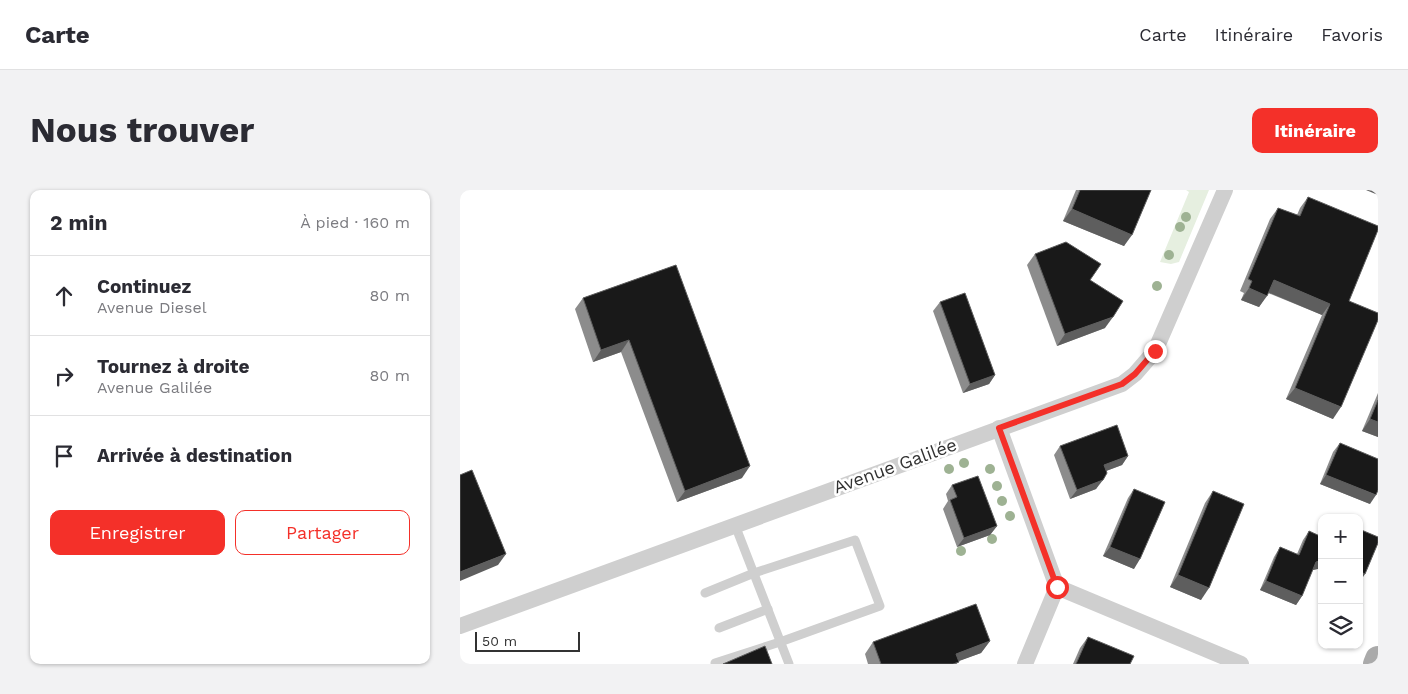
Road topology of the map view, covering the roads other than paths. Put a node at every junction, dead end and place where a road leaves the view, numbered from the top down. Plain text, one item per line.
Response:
1 (1225, 190) edge
2 (999, 428) junction
3 (735, 525) junction
4 (754, 573) junction
5 (1057, 587) junction
6 (706, 593) dead end
7 (768, 609) junction
8 (460, 626) edge
9 (719, 628) dead end
10 (780, 642) junction
11 (1378, 659) edge
12 (714, 663) dead end
13 (789, 664) edge
14 (1025, 664) edge
15 (1241, 664) edge
16 (1376, 664) edge

1 - 2 street, Avenue Galilée
2 - 3 street, Avenue Galilée
2 - 5 street
3 - 4 lane
3 - 8 street, Avenue Galilée
4 - 6 lane
4 - 7 lane
4 - 10 lane
5 - 14 street
5 - 15 street
7 - 9 lane
7 - 10 lane
10 - 12 lane
10 - 13 lane
11 - 16 main road

